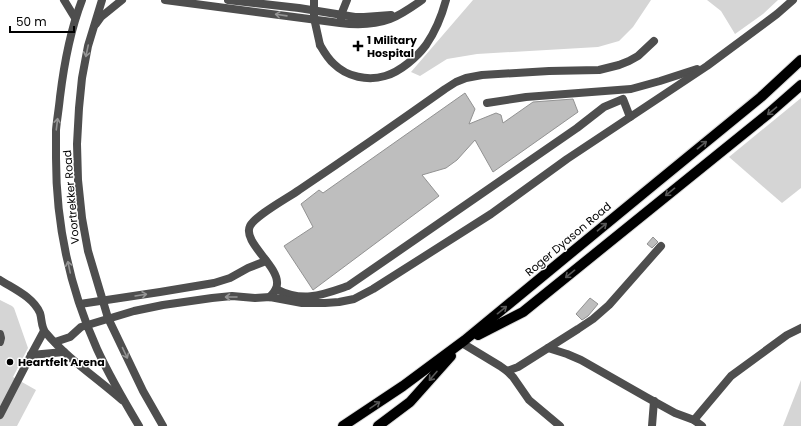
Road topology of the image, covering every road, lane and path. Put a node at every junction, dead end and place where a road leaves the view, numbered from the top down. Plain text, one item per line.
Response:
1 (64, 0) edge
2 (82, 0) edge
3 (102, 0) edge
4 (122, 0) edge
5 (165, 0) edge
6 (228, 0) edge
7 (314, 0) edge
8 (347, 0) edge
9 (422, 0) edge
10 (446, 0) edge
11 (793, 0) edge
12 (175, 1) edge
13 (300, 4) edge
14 (296, 17) junction
15 (76, 18) junction
16 (341, 19) junction
17 (93, 28) junction
18 (654, 41) dead end
19 (801, 60) edge
20 (707, 66) junction
21 (801, 85) edge
22 (631, 89) junction
23 (623, 99) junction
24 (487, 103) dead end
25 (630, 117) junction
26 (661, 246) dead end
27 (266, 261) junction
28 (0, 280) edge
29 (348, 286) junction
30 (276, 289) junction
31 (270, 297) junction
32 (354, 299) junction
33 (103, 301) junction
34 (80, 304) junction
35 (108, 318) junction
36 (88, 325) junction
37 (801, 328) edge
38 (44, 331) junction
39 (0, 334) edge
40 (0, 342) edge
41 (55, 342) junction
42 (462, 343) junction
43 (548, 348) junction
44 (64, 352) junction
45 (31, 355) junction
46 (507, 371) junction
47 (654, 401) junction
48 (126, 404) junction
49 (0, 415) edge
50 (694, 420) junction
51 (139, 426) edge
52 (163, 426) edge
53 (343, 426) edge
54 (378, 426) edge
55 (560, 426) edge
56 (652, 426) edge
57 (702, 426) edge

1 - 15 street
2 - 15 street, Voortrekker Road
3 - 17 street, Voortrekker Road
4 - 17 street
5 - 12 street
6 - 13 street
7 - 10 street, bridge
8 - 16 street
9 - 16 street
11 - 20 street
14 -> 12 street
13 - 14 street
13 - 16 street
14 - 16 street
34 -> 15 street, Voortrekker Road
17 -> 33 street, Voortrekker Road
18 - 27 street
53 -> 19 main road, Roger Dyason Road
20 - 22 street
20 - 25 street
21 -> 42 main road
22 - 23 street
22 - 24 street
23 - 25 street
23 - 29 street
25 - 32 street
26 - 43 street
27 - 30 street
33 -> 27 street
28 - 38 street
29 - 30 street
29 - 32 street
30 - 31 street
31 - 32 street
31 -> 35 street
33 - 34 street
33 - 35 street, Voortrekker Road
34 - 36 street, Voortrekker Road
35 - 36 street
35 -> 52 street, Voortrekker Road
36 - 41 street
36 - 48 street, Voortrekker Road
37 - 50 street
38 - 41 street
38 - 45 street
39 - 40 street
41 - 44 street
42 - 46 street
42 -> 54 main road
43 - 46 street
43 - 47 street
44 - 45 street
44 - 48 street
45 - 49 street
46 - 55 street
47 - 50 street
47 - 56 street
48 - 51 street, Voortrekker Road
50 - 57 street

